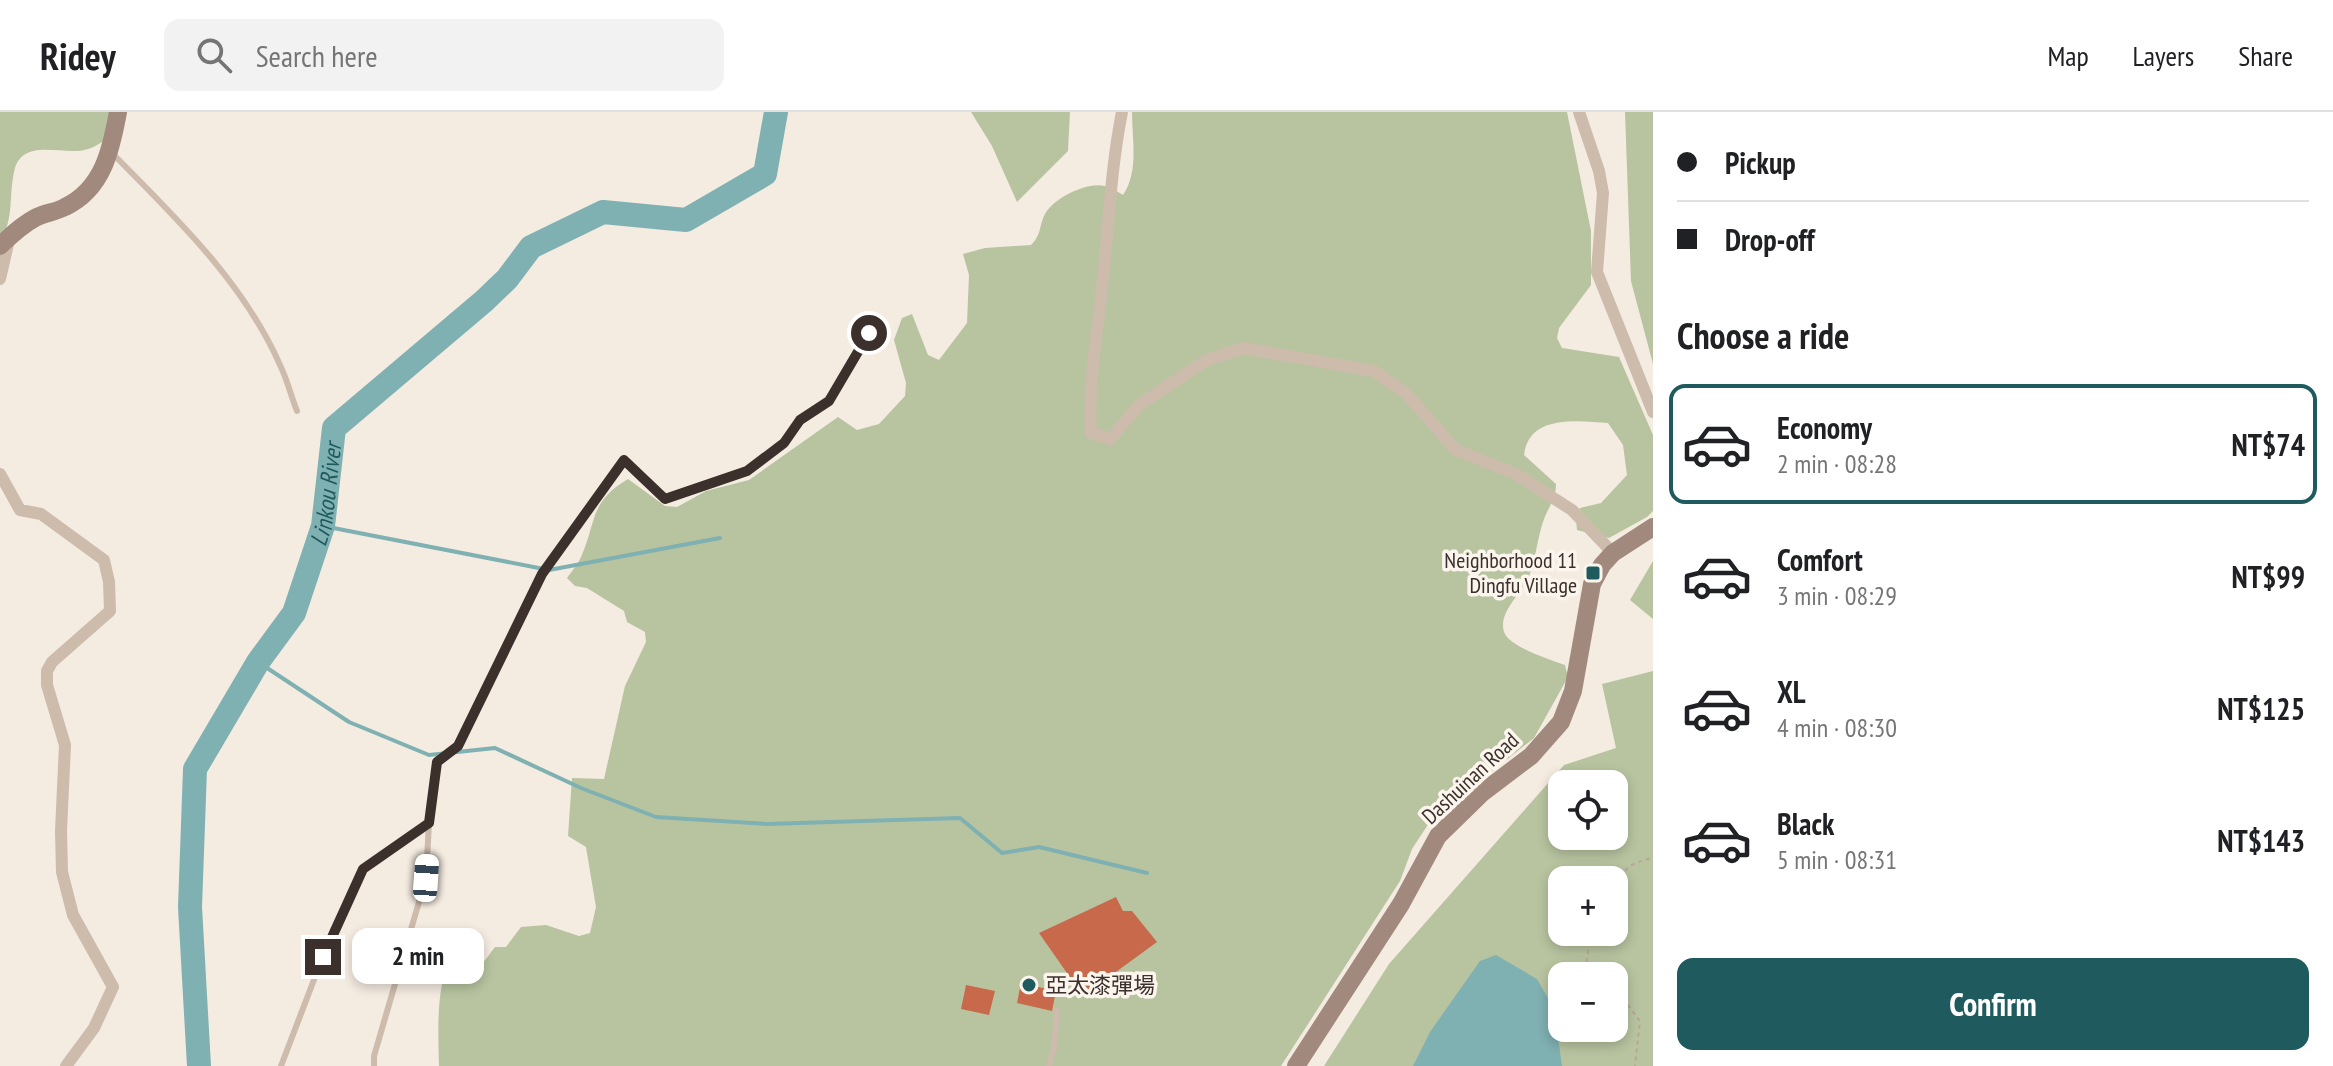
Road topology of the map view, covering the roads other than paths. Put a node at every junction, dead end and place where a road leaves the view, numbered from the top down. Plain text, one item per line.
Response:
1 (118, 112) edge
2 (1122, 112) edge
3 (1579, 112) edge
4 (111, 152) junction
5 (5, 241) edge
6 (0, 279) edge
7 (869, 333) dead end
8 (297, 411) dead end
9 (1653, 412) edge
10 (0, 474) edge
11 (1653, 527) edge
12 (1613, 553) junction
13 (429, 823) junction
14 (1057, 1010) dead end
15 (66, 1066) edge
16 (281, 1066) edge
17 (374, 1066) edge
18 (1049, 1066) edge
19 (1296, 1066) edge

1 - 4 street
2 - 12 street
3 - 9 street
4 - 5 street
4 - 8 lane
5 - 6 street
7 - 13 lane
10 - 15 street
11 - 12 street, Dashuinan Road
12 - 19 street, Dashuinan Road
13 - 16 lane
13 - 17 lane
14 - 18 lane

